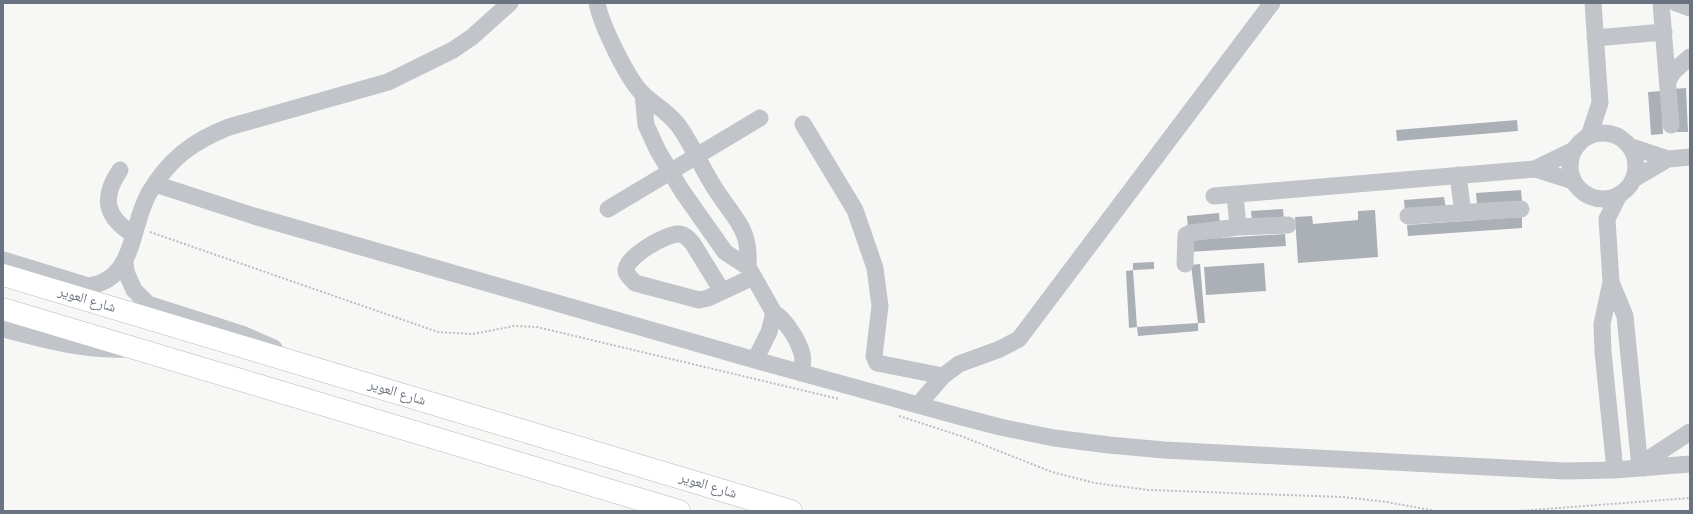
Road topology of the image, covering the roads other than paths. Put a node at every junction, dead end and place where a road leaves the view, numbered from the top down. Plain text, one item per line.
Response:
1 (510, 3) edge
2 (597, 3) edge
3 (1272, 3) edge
4 (1593, 3) edge
5 (1661, 3) edge
6 (1676, 3) edge
7 (1690, 8) edge
8 (1664, 32) junction
9 (1595, 38) junction
10 (1690, 57) edge
11 (1668, 81) junction
12 (643, 94) junction
13 (1600, 103) junction
14 (760, 118) dead end
15 (803, 124) dead end
16 (1671, 125) dead end
17 (1589, 136) junction
18 (1623, 141) junction
19 (1574, 150) junction
20 (696, 155) junction
21 (1690, 158) edge
22 (1668, 159) junction
23 (1535, 168) junction
24 (120, 170) dead end
25 (670, 171) junction
26 (1458, 175) junction
27 (1634, 179) junction
28 (1573, 181) junction
29 (156, 184) junction
30 (1235, 194) junction
31 (1619, 195) junction
32 (1214, 196) dead end
33 (1589, 196) junction
34 (608, 209) dead end
35 (1521, 209) dead end
36 (1463, 213) junction
37 (1408, 216) dead end
38 (1607, 220) junction
39 (1288, 225) dead end
40 (1238, 227) junction
41 (135, 230) junction
42 (3, 260) edge
43 (125, 262) junction
44 (1185, 264) dead end
45 (751, 272) junction
46 (3, 275) edge
47 (1611, 282) junction
48 (722, 291) junction
49 (3, 308) edge
50 (774, 313) junction
51 (3, 328) edge
52 (137, 349) junction
53 (755, 360) junction
54 (302, 364) junction
55 (800, 373) junction
56 (943, 376) junction
57 (1631, 391) junction
58 (1607, 393) junction
59 (920, 404) junction
60 (1690, 432) edge
61 (1690, 464) edge
62 (1642, 468) junction
63 (1615, 470) junction
64 (679, 511) edge
65 (791, 511) edge

1 - 29 street
2 - 12 street
3 - 56 street
4 - 9 street
5 - 8 street
6 - 7 street
8 - 9 street
8 - 11 street
9 - 13 street
10 - 11 street
11 - 16 street
12 - 20 street
12 - 25 street
13 - 17 street
13 - 18 street
14 - 20 street
15 - 56 street
17 - 18 street
17 - 19 street
18 - 22 street
18 - 27 street
19 - 23 street
19 - 28 street
20 - 25 street
20 - 45 street
21 - 22 street
22 - 27 street
23 - 26 street
23 - 28 street
24 - 41 street
25 - 34 street
25 - 45 street
26 - 30 street
26 - 36 street
27 - 31 street
28 - 33 street
29 - 41 street
29 - 53 street
30 - 32 street
30 - 40 street
31 - 33 street
31 - 38 street
33 - 38 street
35 - 36 street
36 - 37 street
38 - 47 street
39 - 40 street
40 - 44 street
41 - 43 street
42 - 43 street
43 - 54 street
45 - 48 street
45 - 50 street
46 - 54 highway, شارع العوير
47 - 57 street
47 - 58 street
48 - 48 street
49 - 52 highway
50 - 53 street
50 - 55 street
51 - 52 street
52 - 64 highway
53 - 55 street
54 - 65 highway, شارع العوير
55 - 59 street
56 - 59 street
57 - 58 street
57 - 62 street
58 - 63 street
59 - 63 street
60 - 62 street
61 - 62 street
62 - 63 street

